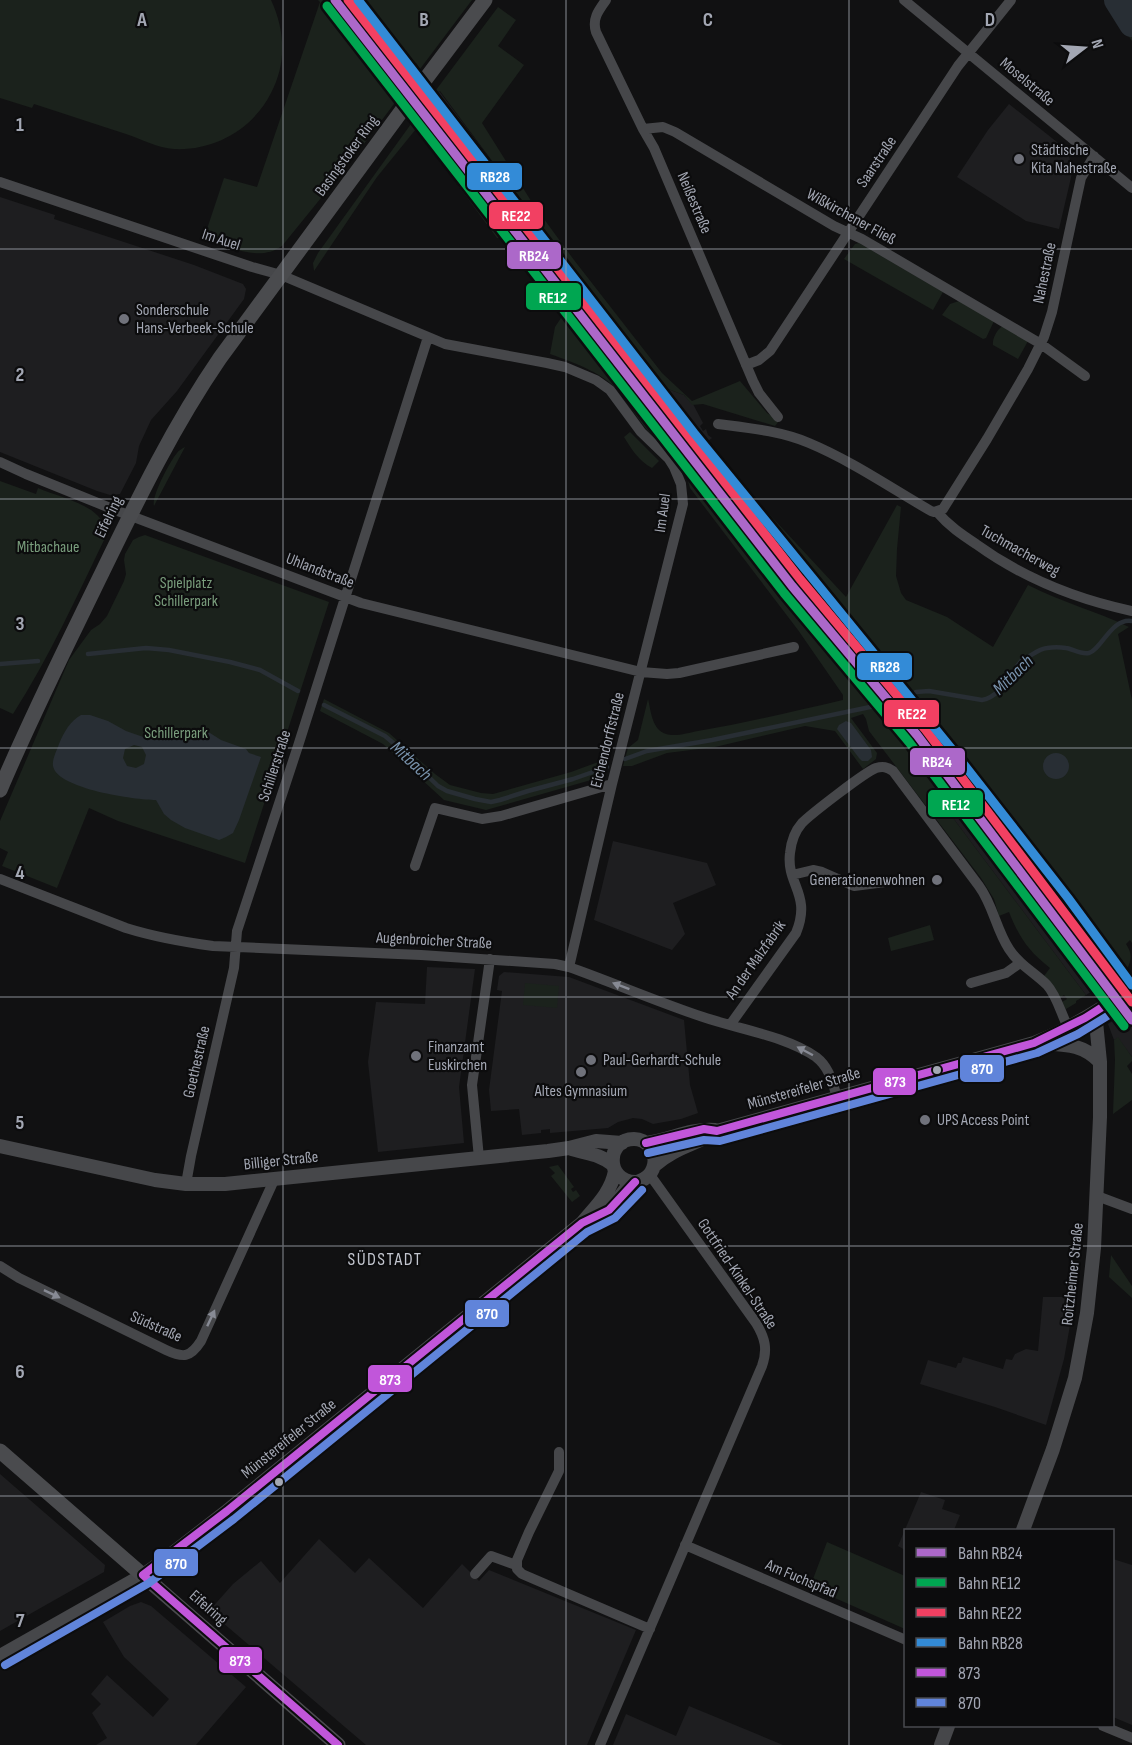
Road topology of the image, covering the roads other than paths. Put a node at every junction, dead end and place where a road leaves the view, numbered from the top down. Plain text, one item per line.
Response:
1 (485, 0) edge
2 (606, 0) edge
3 (904, 0) edge
4 (1011, 0) edge
5 (968, 53) junction
6 (643, 129) junction
7 (1094, 156) junction
8 (0, 182) edge
9 (1132, 188) edge
10 (848, 233) junction
11 (281, 275) junction
12 (428, 337) junction
13 (1041, 344) junction
14 (746, 365) junction
15 (1085, 375) dead end
16 (778, 417) dead end
17 (718, 424) dead end
18 (0, 462) edge
19 (937, 512) junction
20 (130, 515) junction
21 (345, 596) junction
22 (1132, 612) edge
23 (794, 647) dead end
24 (641, 672) junction
25 (612, 784) junction
26 (0, 790) edge
27 (415, 866) dead end
28 (792, 875) junction
29 (0, 879) edge
30 (885, 882) dead end
31 (235, 947) junction
32 (490, 959) junction
33 (1020, 963) junction
34 (569, 967) junction
35 (971, 983) dead end
36 (1132, 988) edge
37 (1095, 1012) junction
38 (730, 1025) junction
39 (1068, 1027) junction
40 (1034, 1043) junction
41 (1100, 1062) junction
42 (837, 1097) junction
43 (717, 1131) junction
44 (622, 1143) junction
45 (646, 1143) junction
46 (0, 1146) edge
47 (569, 1148) junction
48 (479, 1158) junction
49 (614, 1167) junction
50 (652, 1170) junction
51 (275, 1178) junction
52 (635, 1182) junction
53 (186, 1184) junction
54 (1097, 1196) junction
55 (1132, 1209) edge
56 (582, 1223) junction
57 (0, 1266) edge
58 (0, 1452) edge
59 (559, 1452) dead end
60 (1023, 1529) edge
61 (685, 1545) junction
62 (516, 1565) junction
63 (475, 1574) dead end
64 (143, 1575) junction
65 (650, 1629) junction
66 (904, 1639) edge
67 (0, 1656) edge
68 (947, 1727) edge
69 (1108, 1727) edge
70 (1132, 1738) edge
71 (338, 1745) edge
72 (600, 1745) edge
73 (941, 1745) edge

1 - 11 main road, Basingstoker Ring
2 - 6 street, Neißestraße
3 - 5 street, Moselstraße
4 - 5 street, Saarstraße
5 - 7 street, Moselstraße
5 - 10 street, Saarstraße
6 - 10 street, Wißkirchener Fließ
6 - 14 street, Neißestraße
7 - 9 street, Moselstraße
7 - 13 street, Nahestraße
8 - 11 street, Im Auel
10 - 13 street, Wißkirchener Fließ
10 - 14 street, Saarstraße
11 - 12 street, Im Auel
11 - 20 main road, Eifelring
12 - 21 street
12 - 24 street, Im Auel
13 - 15 street
13 - 19 street
14 - 16 street, Neißestraße
17 - 19 street
18 - 20 street, Uhlandstraße
19 - 22 street, Tuchmacherweg
20 - 21 street, Uhlandstraße
20 - 26 main road, Eifelring
21 - 24 street, Uhlandstraße
21 - 31 street, Schillerstraße
23 - 24 street
24 - 25 street, Eichendorffstraße
25 - 27 street
25 - 34 street, Eichendorffstraße
28 - 30 street
28 - 33 street, An der Malzfabrik
28 - 38 street, An der Malzfabrik
29 - 31 street, Augenbroicher Straße
31 - 32 street, Augenbroicher Straße
31 - 53 street, Goethestraße
32 - 34 street, Augenbroicher Straße
32 - 48 street
33 - 35 street
33 - 39 street, An der Malzfabrik
38 -> 34 street, Augenbroicher Straße
36 - 37 street, Münstereifeler Straße
37 - 39 street, Münstereifeler Straße
37 - 41 street, Roitzheimer Straße
42 -> 38 street, Augenbroicher Straße
39 - 40 street, Münstereifeler Straße
40 - 41 street
40 - 42 street, Münstereifeler Straße
41 - 54 street, Roitzheimer Straße
42 - 43 street, Münstereifeler Straße
43 - 45 street, Münstereifeler Straße
43 - 50 street, Münstereifeler Straße
44 - 45 street
44 - 47 street, Billiger Straße
44 - 49 street
45 - 50 street
46 - 53 street, Billiger Straße
47 - 48 street, Billiger Straße
47 - 49 street, Billiger Straße
48 - 51 street, Billiger Straße
49 - 52 street
49 - 56 street, Münstereifeler Straße
50 - 52 street
50 - 61 street, Gottfried-Kinkel-Straße
51 - 53 street, Billiger Straße
57 -> 51 street, Südstraße
52 - 56 street, Münstereifeler Straße
54 - 55 street
54 - 60 street, Roitzheimer Straße
56 - 64 street, Münstereifeler Straße
58 - 64 main road, Eifelring
59 - 62 street
61 - 65 street, Gottfried-Kinkel-Straße
61 - 66 street, Am Fuchspfad
62 - 63 street
62 - 65 street
64 - 67 street, Münstereifeler Straße
64 - 71 main road, Eifelring
65 - 72 street, Gottfried-Kinkel-Straße
68 - 73 street
69 - 70 street

